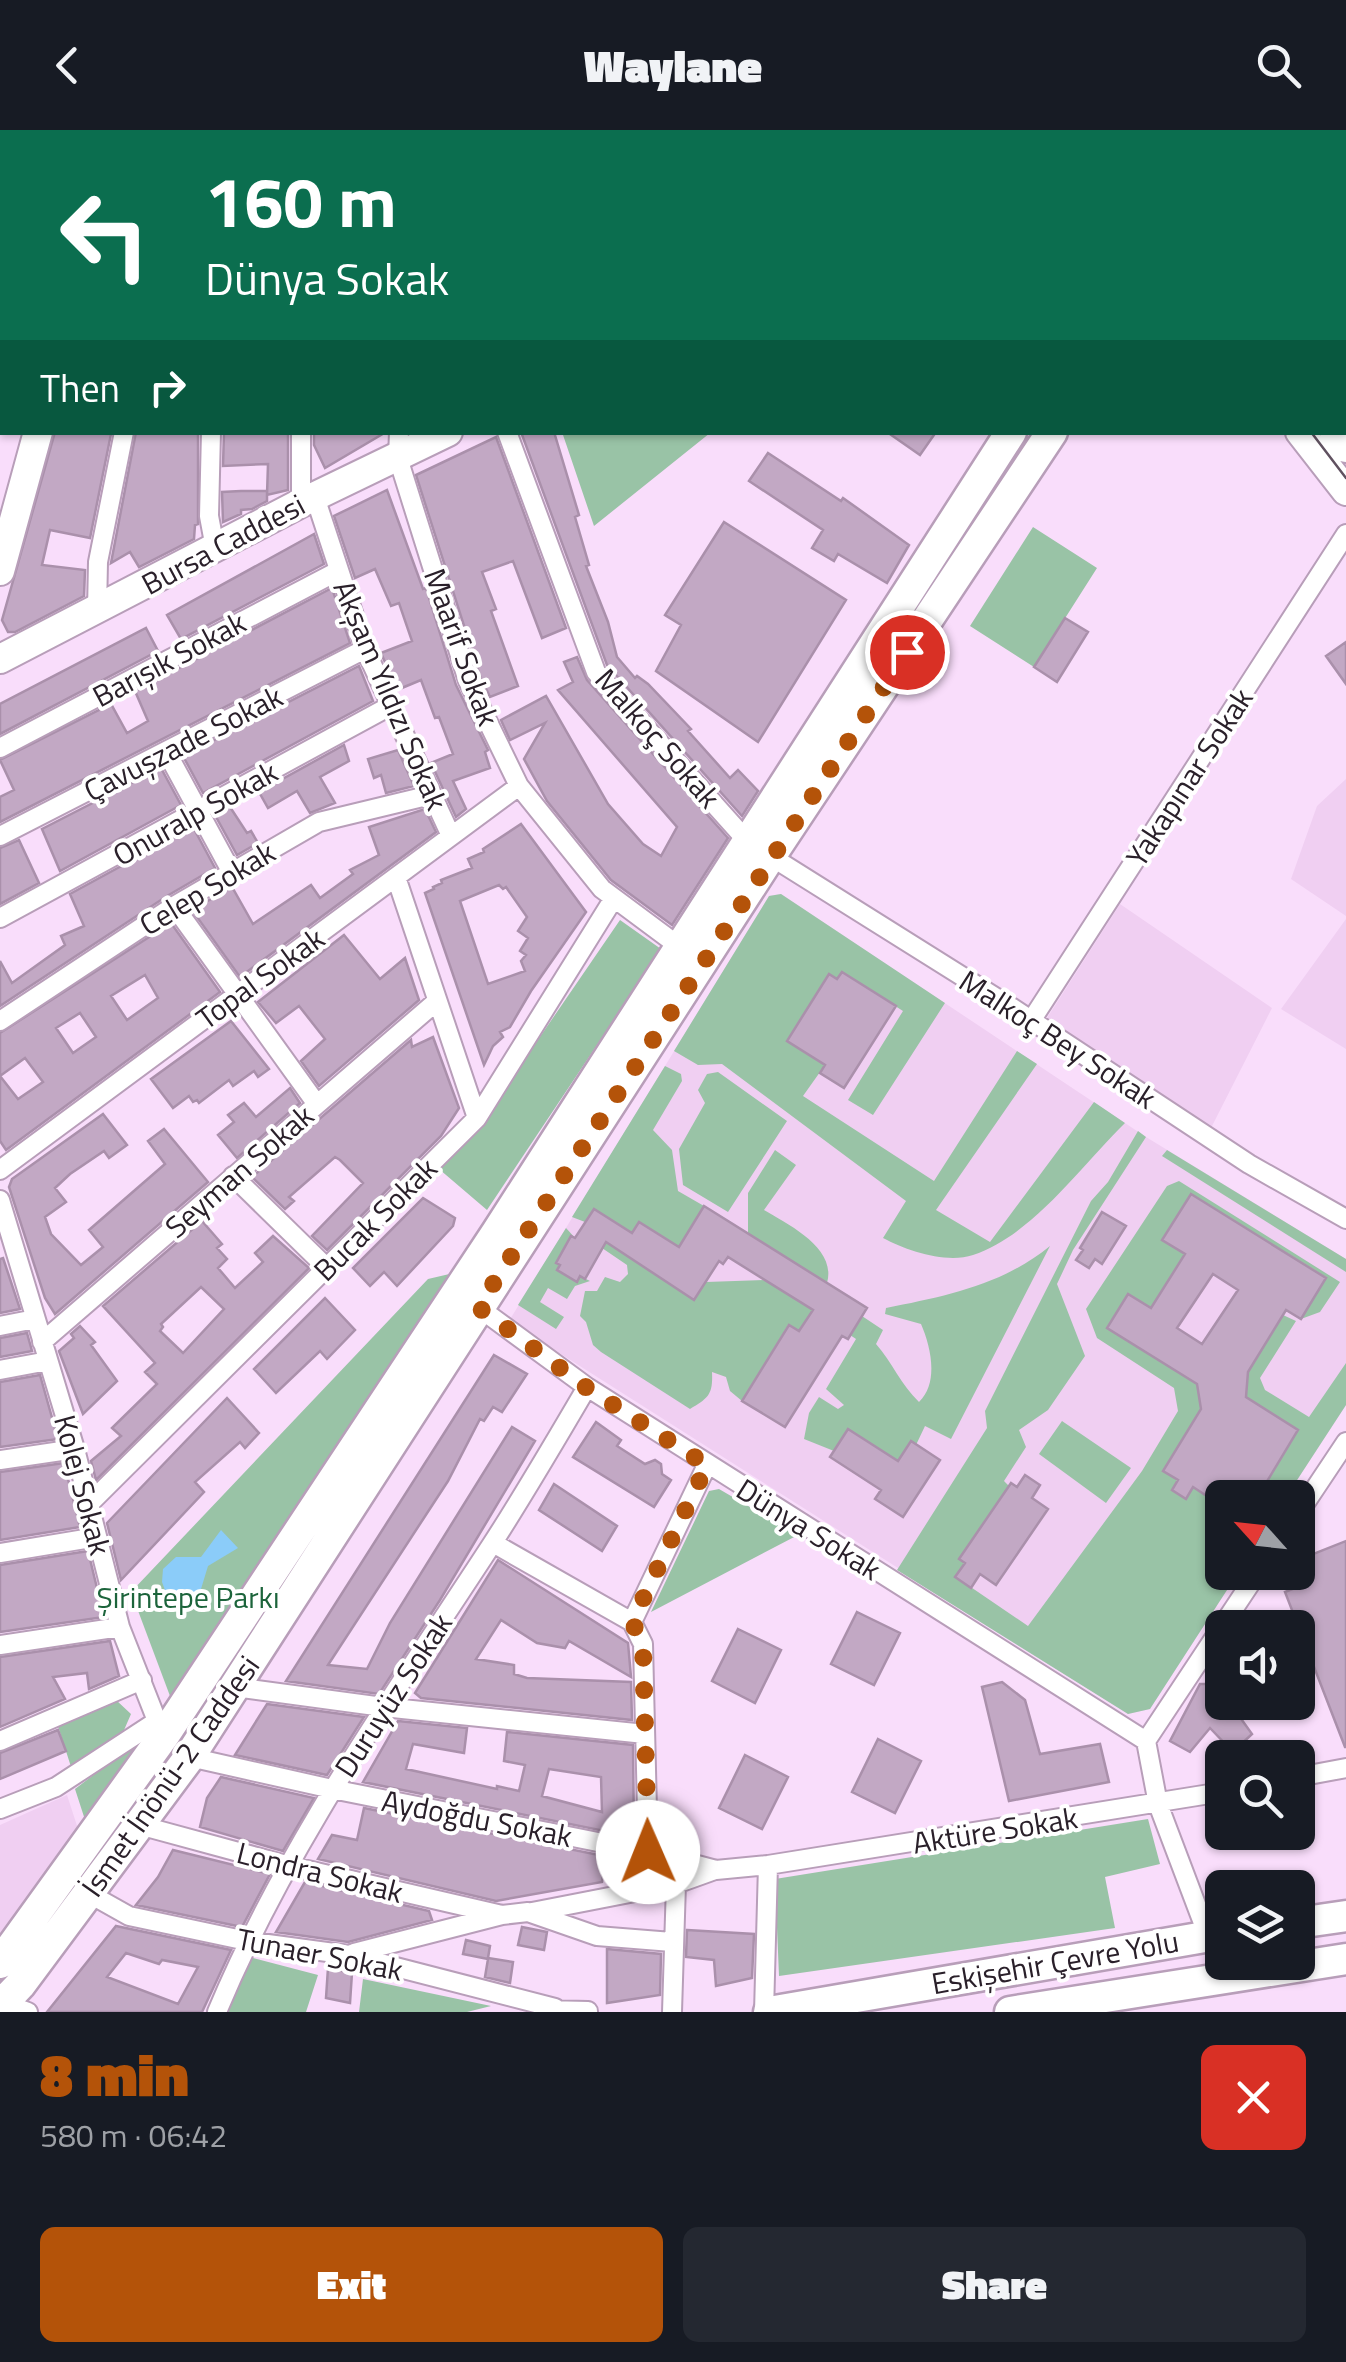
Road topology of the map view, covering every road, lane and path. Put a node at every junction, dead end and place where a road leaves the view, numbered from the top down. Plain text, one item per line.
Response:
1 (37, 435) edge
2 (123, 435) edge
3 (211, 435) edge
4 (301, 435) edge
5 (436, 435) edge
6 (508, 435) edge
7 (1009, 435) edge
8 (1050, 435) edge
9 (1302, 435) edge
10 (398, 445) edge
11 (1346, 491) edge
12 (308, 500) junction
13 (1346, 534) edge
14 (215, 548) junction
15 (0, 571) edge
16 (338, 571) junction
17 (98, 610) junction
18 (365, 649) junction
19 (0, 659) edge
20 (390, 706) junction
21 (0, 748) edge
22 (166, 751) junction
23 (519, 786) junction
24 (431, 795) junction
25 (198, 813) junction
26 (0, 836) edge
27 (450, 836) junction
28 (760, 848) junction
29 (230, 872) junction
30 (396, 877) junction
31 (614, 898) junction
32 (174, 906) junction
33 (0, 918) edge
34 (680, 947) junction
35 (236, 995) junction
36 (437, 1001) junction
37 (1031, 1020) junction
38 (0, 1021) edge
39 (316, 1103) junction
40 (476, 1118) junction
41 (0, 1170) edge
42 (234, 1176) junction
43 (0, 1200) edge
44 (1346, 1219) edge
45 (326, 1268) junction
46 (478, 1307) junction
47 (35, 1319) junction
48 (0, 1326) edge
49 (45, 1352) junction
50 (0, 1370) edge
51 (587, 1388) junction
52 (1346, 1442) edge
53 (75, 1449) junction
54 (0, 1460) edge
55 (707, 1465) junction
56 (1315, 1488) edge
57 (90, 1503) junction
58 (97, 1536) junction
59 (493, 1543) junction
60 (0, 1553) edge
61 (1246, 1590) edge
62 (632, 1622) junction
63 (120, 1626) junction
64 (0, 1645) edge
65 (142, 1680) junction
66 (235, 1687) junction
67 (383, 1706) junction
68 (161, 1727) junction
69 (645, 1734) junction
70 (1146, 1740) junction
71 (0, 1741) edge
72 (188, 1759) junction
73 (1346, 1768) edge
74 (1315, 1774) edge
75 (332, 1790) junction
76 (1205, 1795) edge
77 (1158, 1804) junction
78 (0, 1809) edge
79 (139, 1825) junction
80 (648, 1852) junction
81 (768, 1865) junction
82 (290, 1866) junction
83 (716, 1870) junction
84 (676, 1884) junction
85 (88, 1893) junction
86 (1205, 1910) edge
87 (528, 1912) junction
88 (502, 1915) junction
89 (1346, 1916) edge
90 (1315, 1921) edge
91 (1205, 1937) edge
92 (246, 1941) junction
93 (672, 1942) junction
94 (349, 1955) junction
95 (1346, 1959) edge
96 (0, 1964) edge
97 (10, 2007) edge
98 (555, 2008) junction
99 (588, 2011) edge
100 (217, 2012) edge
101 (534, 2012) edge
102 (672, 2012) edge
103 (767, 2012) edge
104 (1010, 2012) edge

1 - 15 main road
2 - 17 street
3 - 14 street
4 - 12 street, Akşam Yıldızı Sokak
5 - 10 main road, Bursa Caddesi
6 - 28 street, Malkoç Sokak
7 - 28 main road, İsmet İnönü-2 Caddesi
8 - 28 main road, İsmet İnönü-2 Caddesi
9 - 11 main road
10 - 12 main road, Bursa Caddesi
10 - 23 street, Maarif Sokak
12 - 14 main road, Bursa Caddesi
12 - 16 street, Akşam Yıldızı Sokak
13 - 37 street, Yakapınar Sokak
14 - 17 main road, Bursa Caddesi
16 - 18 street, Akşam Yıldızı Sokak
16 - 21 street, Barışık Sokak
17 - 19 main road, Bursa Caddesi
18 - 20 street, Akşam Yıldızı Sokak
18 - 22 street, Çavuşzade Sokak
20 - 24 street, Akşam Yıldızı Sokak
20 - 25 street, Onuralp Sokak
22 - 25 street
22 - 26 street, Çavuşzade Sokak
23 - 27 street, Topal Sokak
23 - 31 street, Maarif Sokak
24 - 27 street, Akşam Yıldızı Sokak
24 - 29 street, Celep Sokak
25 - 29 street
25 - 33 street, Onuralp Sokak
27 - 30 street, Topal Sokak
28 - 34 main road, İsmet İnönü-2 Caddesi
28 - 37 street, Malkoç Bey Sokak
28 - 46 main road, İsmet İnönü-2 Caddesi
29 - 32 street, Celep Sokak
30 - 35 street, Topal Sokak
30 - 36 street
31 - 34 street, Maarif Sokak
31 - 40 street, Bucak Sokak
32 - 35 street
32 - 38 street, Celep Sokak
34 - 68 main road, İsmet İnönü-2 Caddesi
35 - 39 street
35 - 41 street, Topal Sokak
36 - 39 street, Seyman Sokak
36 - 40 street
37 - 44 street, Malkoç Bey Sokak
39 - 42 street, Seyman Sokak
40 - 45 street, Bucak Sokak
42 - 45 street
42 - 49 street, Seyman Sokak
43 - 47 street, Kolej Sokak
45 - 57 street, Bucak Sokak
46 - 51 street, Dünya Sokak
46 - 66 main road, İsmet İnönü-2 Caddesi
47 - 48 street
47 - 49 street, Kolej Sokak
49 - 50 street
49 - 53 street, Kolej Sokak
51 - 55 street, Dünya Sokak
51 - 59 street, Duruyüz Sokak
52 - 56 street
53 - 54 street
53 - 57 street, Kolej Sokak
55 - 62 street
55 - 70 street, Dünya Sokak
57 - 58 street, Kolej Sokak
58 - 60 street
58 - 63 street, Kolej Sokak
59 - 62 street
59 - 67 street, Duruyüz Sokak
61 - 70 street
62 - 69 street
63 - 64 street
63 - 65 street, Kolej Sokak
65 - 68 street, Kolej Sokak
65 - 71 street
66 - 67 street
66 - 72 main road, İsmet İnönü-2 Caddesi
67 - 69 street
67 - 75 street, Duruyüz Sokak
68 - 72 street, Kolej Sokak
68 - 78 street
68 - 96 main road, İsmet İnönü-2 Caddesi
69 - 80 street
70 - 77 street
72 - 75 street, Aydoğdu Sokak
72 - 79 main road, İsmet İnönü-2 Caddesi
73 - 74 street
75 - 80 street, Aydoğdu Sokak
75 - 82 street, Duruyüz Sokak
76 - 77 street, Aktüre Sokak
77 - 81 street, Aktüre Sokak
77 - 86 street
79 - 82 street, Londra Sokak
79 - 85 main road, İsmet İnönü-2 Caddesi
80 - 83 street, Aydoğdu Sokak
81 - 83 street, Aydoğdu Sokak
81 - 103 street
82 - 88 street, Londra Sokak
82 - 92 street, Duruyüz Sokak
83 - 84 street
84 - 87 street
84 - 93 street
85 - 92 street, Tunaer Sokak
85 - 97 main road, İsmet İnönü-2 Caddesi
87 - 88 street, Londra Sokak
87 - 93 street, Londra Sokak
88 - 94 street, Londra Sokak
89 - 90 main road
91 - 103 main road, Eskişehir Çevre Yolu
92 - 94 street, Tunaer Sokak
92 - 100 street, Duruyüz Sokak
93 - 102 street
94 - 98 street, Tunaer Sokak
95 - 104 main road, Eskişehir Çevre Yolu
98 - 99 street
98 - 101 street

